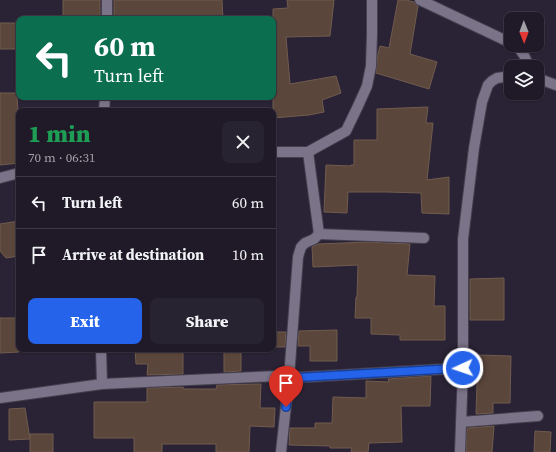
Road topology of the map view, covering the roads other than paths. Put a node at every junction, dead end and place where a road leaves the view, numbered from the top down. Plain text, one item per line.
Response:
1 (107, 0) edge
2 (372, 0) edge
3 (420, 0) edge
4 (107, 16) edge
5 (504, 40) edge
6 (504, 77) edge
7 (544, 81) edge
8 (556, 85) edge
9 (276, 152) edge
10 (308, 152) junction
11 (16, 174) edge
12 (0, 178) edge
13 (319, 234) junction
14 (424, 238) dead end
15 (101, 352) edge
16 (463, 368) junction
17 (289, 378) junction
18 (102, 384) junction
19 (0, 398) edge
20 (538, 416) dead end
21 (461, 422) junction
22 (281, 452) edge
23 (460, 452) edge

1 - 4 street
2 - 10 street
3 - 5 street
6 - 16 street
7 - 8 street
9 - 10 street
10 - 13 street
11 - 12 street
13 - 14 street
13 - 17 street
15 - 18 street
16 - 17 street
16 - 21 street
17 - 18 street
17 - 22 street
18 - 19 street
20 - 21 street
21 - 23 street

